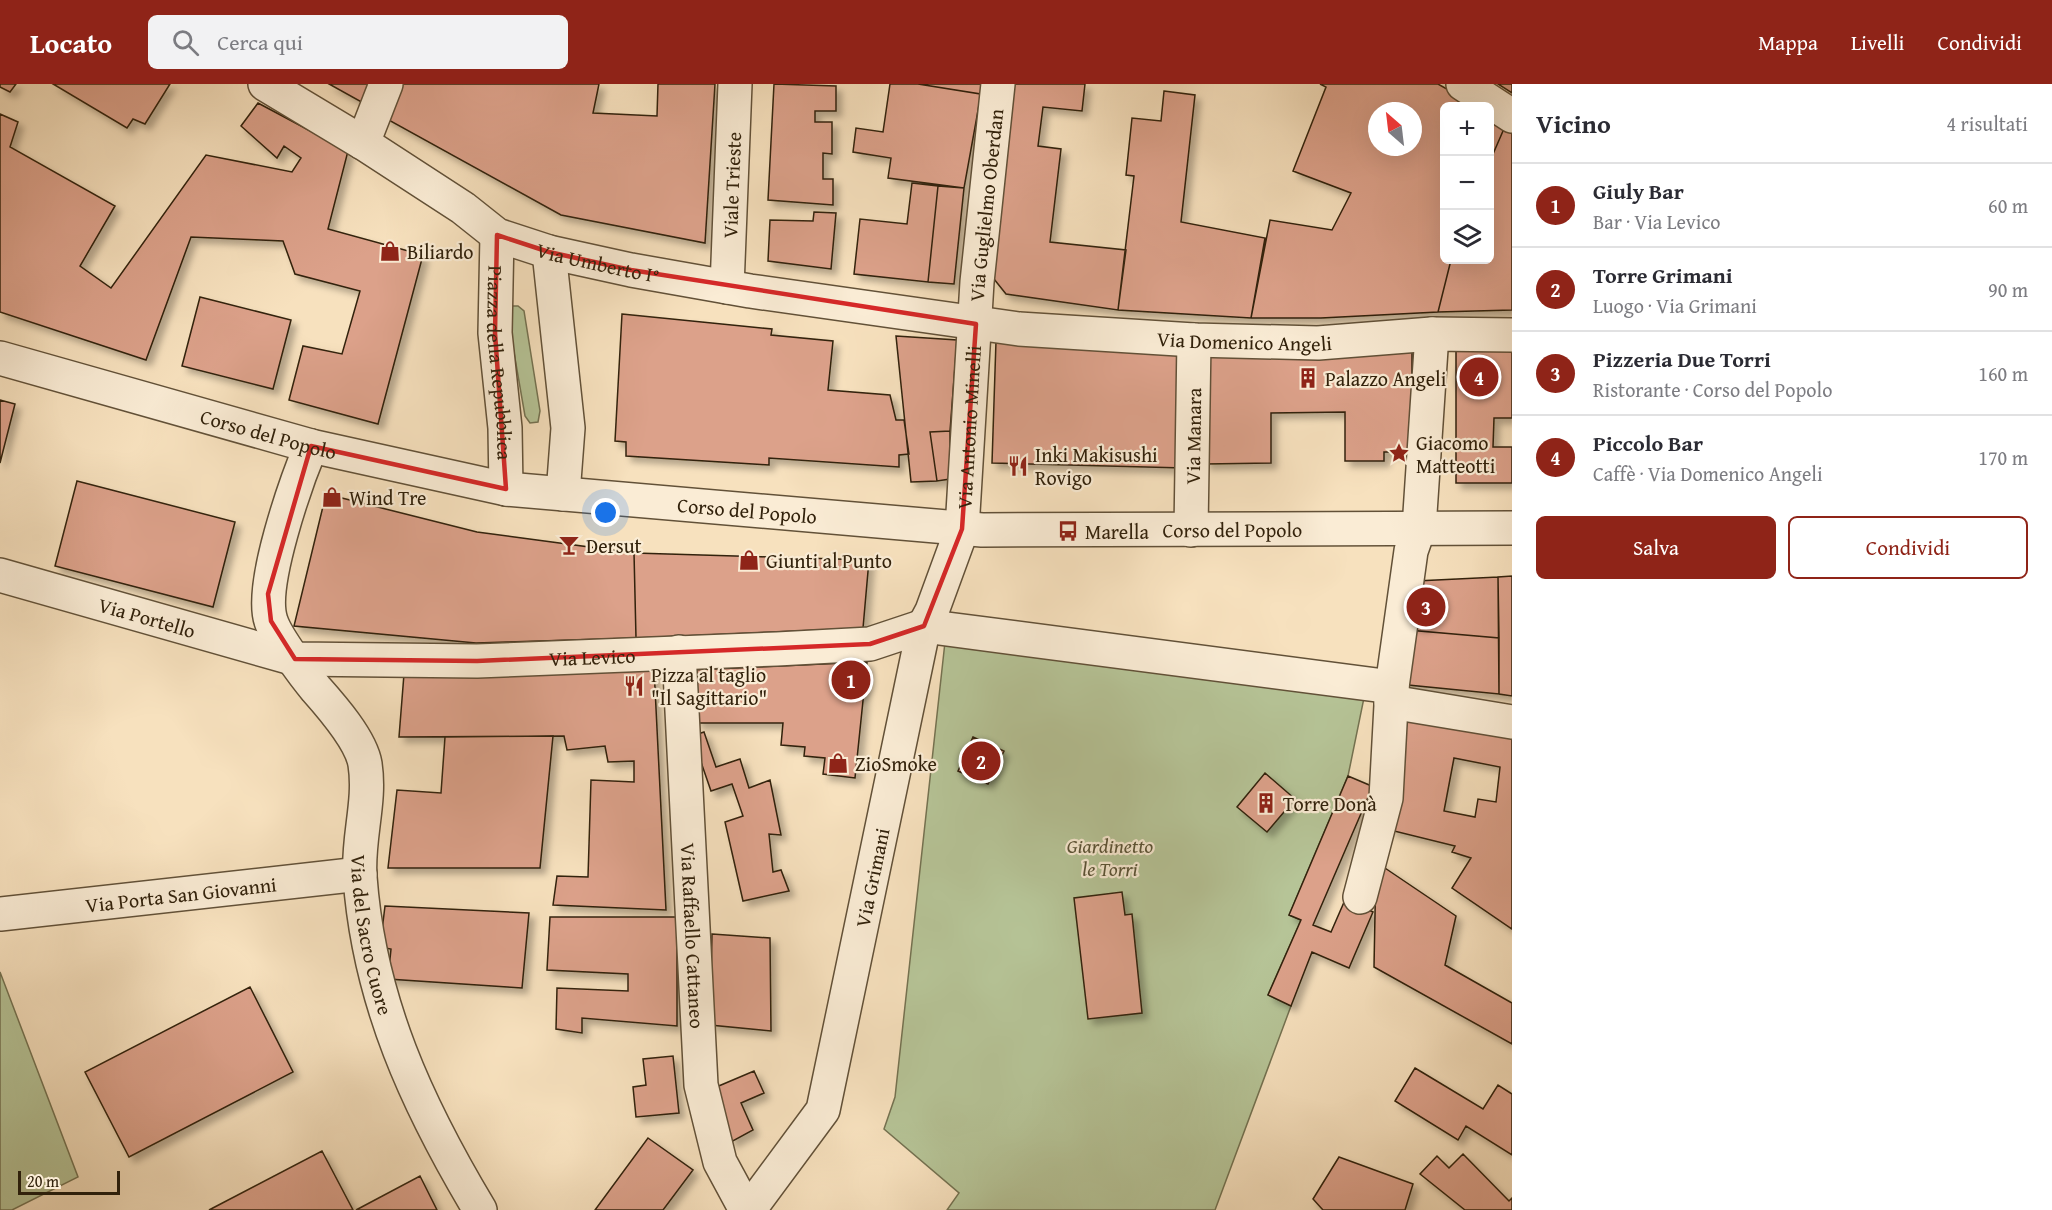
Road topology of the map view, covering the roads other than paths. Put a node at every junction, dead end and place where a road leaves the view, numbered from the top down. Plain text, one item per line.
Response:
1 (265, 84) edge
2 (386, 84) edge
3 (735, 84) edge
4 (998, 84) edge
5 (1463, 84) edge
6 (1512, 116) edge
7 (363, 143) junction
8 (497, 235) junction
9 (549, 252) junction
10 (727, 287) junction
11 (976, 324) junction
12 (1432, 334) junction
13 (1512, 335) edge
14 (1194, 340) junction
15 (0, 358) edge
16 (311, 446) junction
17 (506, 489) junction
18 (563, 494) junction
19 (1419, 528) junction
20 (1512, 528) edge
21 (962, 529) junction
22 (1191, 530) junction
23 (0, 575) edge
24 (924, 626) junction
25 (679, 652) junction
26 (295, 659) junction
27 (1392, 694) junction
28 (1512, 722) edge
29 (360, 874) junction
30 (1360, 897) dead end
31 (0, 914) edge
32 (480, 1210) edge
33 (747, 1210) edge

1 - 7 street, Via Umberto I°
2 - 7 street
3 - 10 street, Viale Trieste
4 - 11 street, Via Guglielmo Oberdan
5 - 6 street
7 - 8 street, Via Umberto I°
8 - 9 street, Via Umberto I°
8 - 17 street, Piazza della Repubblica
9 - 10 street, Via Umberto I°
9 - 18 street
10 - 11 street, Via Umberto I°
11 - 14 street, Via Domenico Angeli
11 - 21 street, Via Antonio Minelli
12 - 13 street, Via Domenico Angeli
12 - 14 street, Via Domenico Angeli
12 - 19 street
14 - 22 street, Via Manara
15 - 16 street, Corso del Popolo
16 - 17 street, Corso del Popolo
16 - 26 street, Via del Sacro Cuore
17 - 18 street, Corso del Popolo
18 - 21 street, Corso del Popolo
19 - 20 street, Corso del Popolo
19 - 22 street, Corso del Popolo
19 - 27 street
21 - 22 street, Corso del Popolo
21 - 24 street, Via Grimani
23 - 26 street, Via Portello
24 - 25 street, Via Levico
24 - 27 street
24 - 33 street, Via Grimani
25 - 26 street, Via Levico
25 - 33 street, Via Raffaello Cattaneo
26 - 29 street, Via del Sacro Cuore
27 - 28 street
27 - 30 street
29 - 31 street, Via Porta San Giovanni
29 - 32 street, Via del Sacro Cuore

